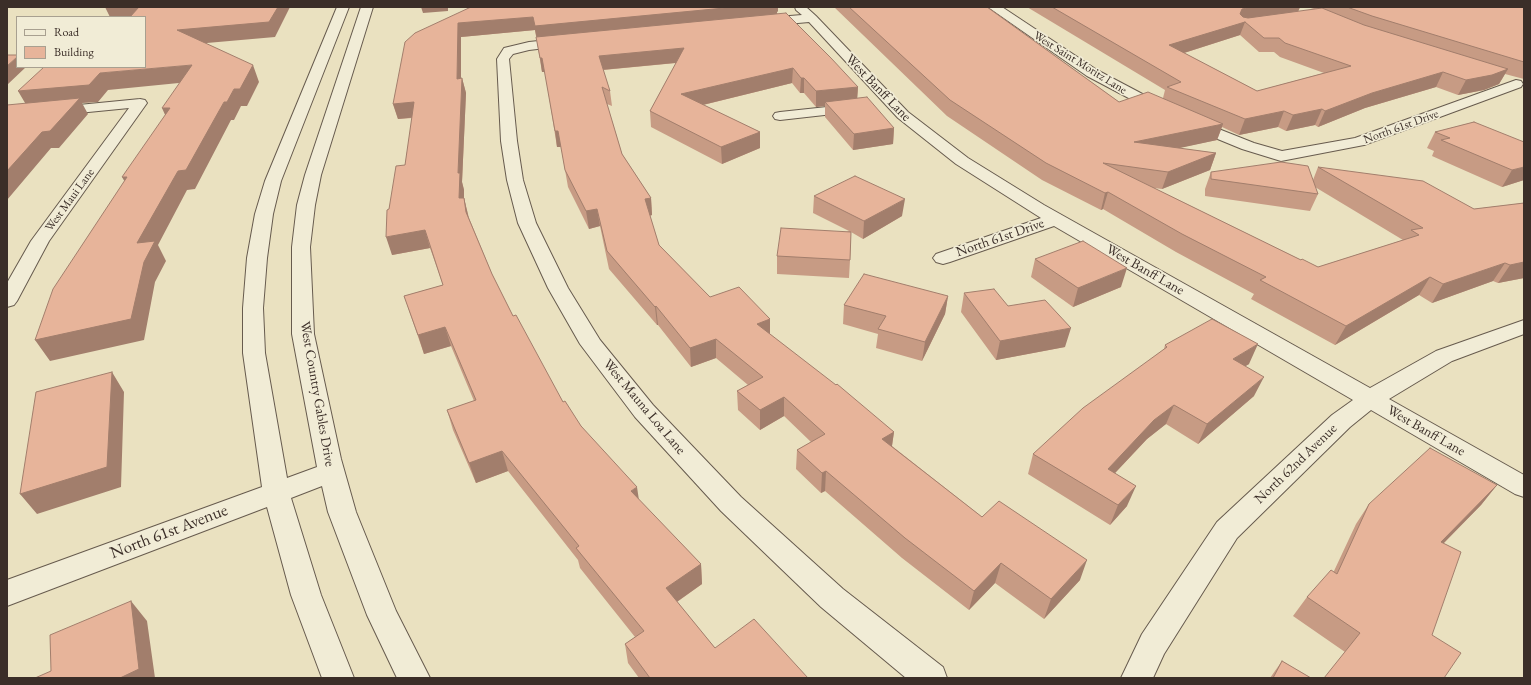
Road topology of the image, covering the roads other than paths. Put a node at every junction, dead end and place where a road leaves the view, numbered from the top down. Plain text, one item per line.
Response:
1 (343, 7) edge
2 (367, 7) edge
3 (994, 7) edge
4 (805, 12) edge
5 (757, 23) edge
6 (576, 41) edge
7 (1493, 77) edge
8 (1520, 85) edge
9 (880, 105) junction
10 (7, 116) edge
11 (780, 116) dead end
12 (1281, 156) joint
13 (1056, 219) junction
14 (944, 258) dead end
15 (7, 300) edge
16 (1524, 327) edge
17 (1370, 399) junction
18 (331, 472) junction
19 (1524, 487) edge
20 (276, 493) junction
21 (7, 593) edge
22 (338, 678) edge
23 (414, 678) edge
24 (931, 678) edge
25 (1137, 678) edge

1 - 20 street
2 - 18 street, West Country Gables Drive
3 - 12 street, West Saint Moritz Lane
4 - 5 street
4 - 9 street, West Banff Lane
6 - 24 street, West Mauna Loa Lane
7 - 8 street
8 - 12 street, North 61st Drive
9 - 11 street
9 - 13 street, West Banff Lane
10 - 15 street, West Maui Lane
13 - 14 street, North 61st Drive
13 - 17 street, West Banff Lane
16 - 17 street, North 62nd Avenue
17 - 19 street, West Banff Lane
17 - 25 street, North 62nd Avenue
18 - 20 street, North 61st Avenue
18 - 23 street, West Country Gables Drive
20 - 21 street, North 61st Avenue
20 - 22 street

